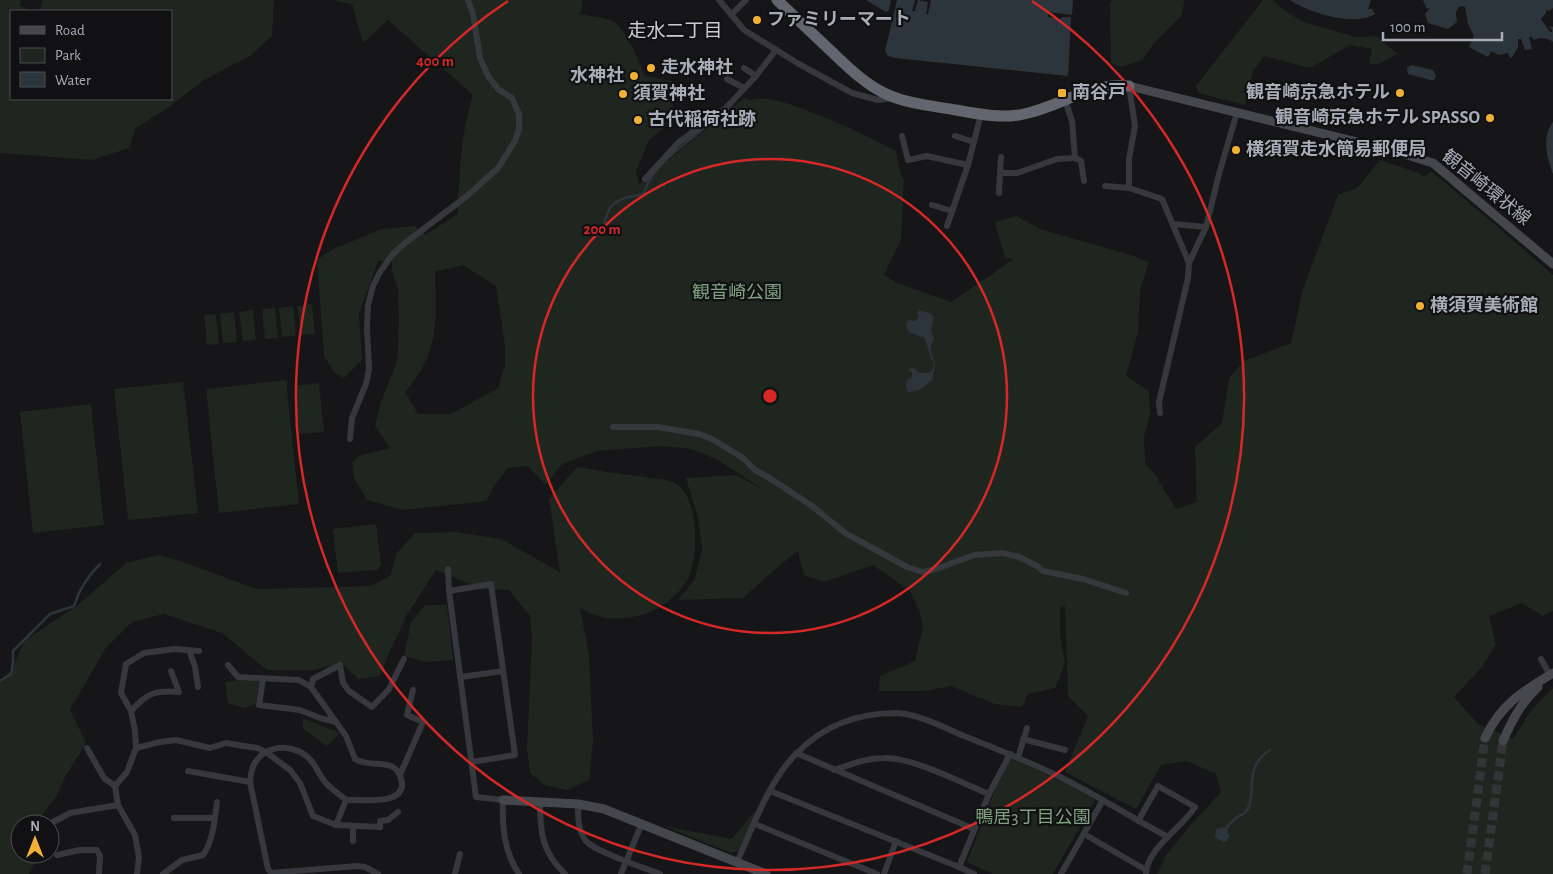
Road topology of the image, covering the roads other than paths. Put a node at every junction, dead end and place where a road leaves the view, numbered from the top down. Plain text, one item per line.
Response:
1 (468, 0) edge
2 (746, 0) edge
3 (777, 0) edge
4 (721, 1) edge
5 (730, 14) junction
6 (776, 50) junction
7 (744, 68) dead end
8 (756, 76) junction
9 (727, 79) dead end
10 (857, 86) junction
11 (1129, 86) junction
12 (744, 88) junction
13 (893, 97) junction
14 (1065, 100) junction
15 (981, 114) junction
16 (1236, 116) dead end
17 (684, 119) dead end
18 (694, 130) junction
19 (902, 136) dead end
20 (955, 136) dead end
21 (974, 142) junction
22 (1001, 156) dead end
23 (1075, 158) junction
24 (968, 164) junction
25 (1000, 173) junction
26 (645, 179) dead end
27 (1084, 181) dead end
28 (1105, 186) dead end
29 (1129, 188) junction
30 (999, 194) dead end
31 (932, 204) dead end
32 (952, 211) junction
33 (1173, 224) junction
34 (947, 226) dead end
35 (1206, 227) junction
36 (1189, 263) junction
37 (1553, 264) edge
38 (1160, 414) dead end
39 (613, 427) dead end
40 (350, 439) dead end
41 (448, 569) dead end
42 (450, 591) junction
43 (1126, 593) dead end
44 (189, 650) junction
45 (199, 651) dead end
46 (404, 659) dead end
47 (1541, 659) dead end
48 (228, 664) dead end
49 (171, 671) dead end
50 (503, 671) junction
51 (1552, 674) edge
52 (462, 677) junction
53 (263, 679) junction
54 (198, 687) dead end
55 (311, 687) junction
56 (413, 690) dead end
57 (131, 711) junction
58 (336, 722) junction
59 (1027, 728) dead end
60 (1485, 738) tunnel mouth
61 (1023, 739) junction
62 (1504, 741) tunnel mouth
63 (87, 748) dead end
64 (136, 748) junction
65 (1065, 750) dead end
66 (266, 752) junction
67 (796, 753) junction
68 (1010, 754) junction
69 (1018, 758) junction
70 (472, 762) junction
71 (834, 770) junction
72 (188, 771) dead end
73 (400, 775) junction
74 (250, 782) junction
75 (115, 786) junction
76 (770, 791) junction
77 (989, 794) junction
78 (346, 800) junction
79 (503, 800) junction
80 (1103, 800) junction
81 (217, 802) dead end
82 (540, 803) junction
83 (578, 804) junction
84 (118, 805) junction
85 (398, 812) dead end
86 (60, 818) edge
87 (174, 818) dead end
88 (215, 818) junction
89 (1138, 821) junction
90 (642, 823) junction
91 (755, 824) junction
92 (336, 826) junction
93 (353, 827) junction
94 (974, 829) junction
95 (1084, 834) junction
96 (1168, 837) junction
97 (353, 841) dead end
98 (896, 841) junction
99 (60, 854) edge
100 (460, 854) dead end
101 (626, 860) junction
102 (737, 862) junction
103 (959, 866) junction
104 (365, 871) edge
105 (266, 872) edge
106 (327, 872) edge
107 (1146, 872) edge
108 (292, 873) edge
109 (1064, 873) edge
110 (99, 874) edge
111 (136, 874) edge
112 (163, 874) edge
113 (378, 874) edge
114 (455, 874) edge
115 (519, 874) edge
116 (565, 874) edge
117 (621, 874) edge
118 (660, 874) edge
119 (764, 874) edge
120 (877, 874) edge
121 (884, 874) edge
122 (974, 874) edge

1 - 40 street
2 - 5 street
3 - 10 highway
4 - 5 street
5 - 6 street
6 - 8 street
6 - 10 street
7 - 8 street
8 - 12 street
9 - 12 street
10 - 13 highway
10 - 13 street
11 - 14 highway
11 - 29 street
11 - 37 main road, 観音崎環状線
12 - 18 street
13 - 15 highway
14 - 15 highway
14 - 23 street
15 - 21 street
16 - 35 street
17 - 18 street
18 - 26 street
19 - 24 street
20 - 21 street
21 - 24 street
22 - 25 street
23 - 25 street
23 - 27 street
24 - 32 street
25 - 30 street
28 - 29 street
29 - 33 street
31 - 32 street
32 - 34 street
33 - 35 street
33 - 36 street
35 - 36 street
36 - 38 street
39 - 43 street
41 - 42 street
42 - 50 street
42 - 52 street
44 - 45 street
44 - 54 street
44 - 57 street
46 - 55 street
47 - 51 street
48 - 53 street
49 - 57 street
50 - 52 street
50 - 70 street
51 - 60 main road
51 - 62 main road
52 - 70 street
53 - 55 street
53 - 58 street
55 - 58 street
56 - 73 street
57 - 64 street
58 - 73 street
59 - 61 street
61 - 65 street
61 - 69 street
63 - 75 street
64 - 66 street
64 - 75 street
66 - 74 street
66 - 78 street
66 - 92 street
67 - 68 street
67 - 71 street
67 - 76 street
68 - 69 street
68 - 77 street
69 - 80 street
70 - 79 street
71 - 77 street
71 - 94 street
72 - 74 street
73 - 78 street
74 - 105 street
75 - 84 street
76 - 91 street
76 - 98 street
77 - 94 street
78 - 92 street
79 - 82 main road
79 - 115 street
80 - 89 street
80 - 95 street
81 - 88 street
82 - 83 main road
82 - 116 street
83 - 90 main road
83 - 101 street
84 - 86 street
84 - 111 street
85 - 93 street
87 - 88 street
88 - 112 street
89 - 96 street
89 - 96 street
90 - 101 street
90 - 102 main road
91 - 102 street
91 - 120 street
92 - 93 street
93 - 97 street
94 - 103 street
95 - 107 street
95 - 109 street
96 - 107 street
98 - 103 street
98 - 121 street
99 - 110 street
100 - 114 street
101 - 117 street
101 - 118 street
102 - 119 main road
103 - 122 street
104 - 106 street
104 - 113 street
105 - 108 street
106 - 108 street

